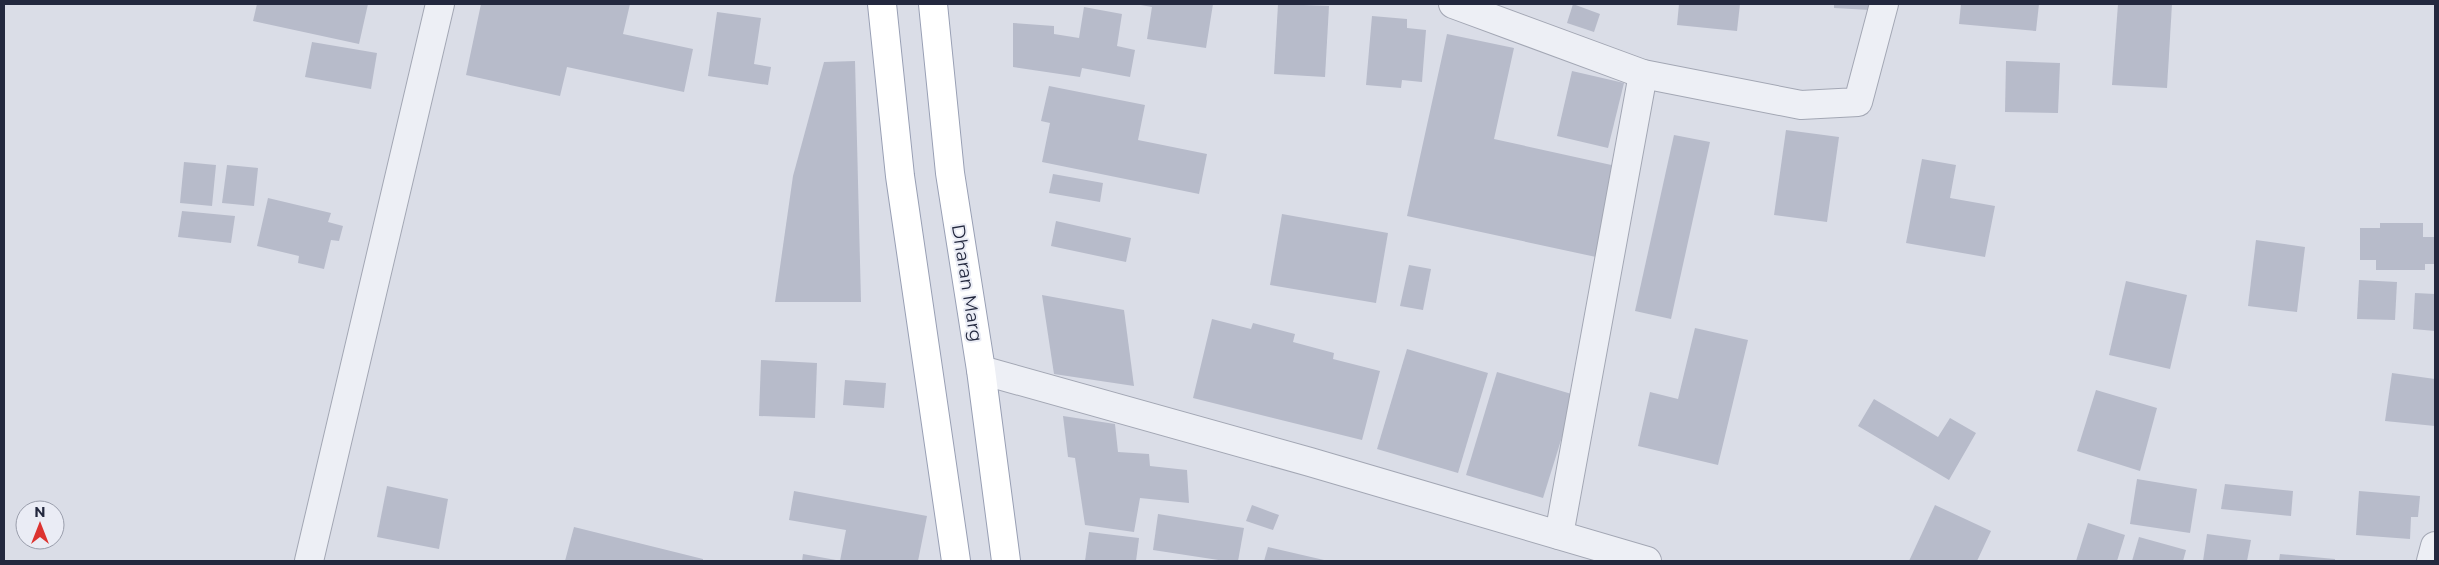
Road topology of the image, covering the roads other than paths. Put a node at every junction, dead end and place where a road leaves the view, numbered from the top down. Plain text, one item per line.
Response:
1 (440, 4) edge
2 (882, 4) edge
3 (933, 4) edge
4 (1453, 4) edge
5 (1884, 4) edge
6 (1643, 74) junction
7 (981, 370) junction
8 (1560, 536) junction
9 (2435, 546) edge
10 (309, 561) edge
11 (956, 561) edge
12 (1006, 561) edge
13 (1647, 561) edge
14 (2431, 561) edge

1 - 10 street
2 - 11 main road
3 - 7 main road, Dharan Marg
4 - 6 street
5 - 6 street
6 - 8 street
7 - 8 street
7 - 12 main road, Dharan Marg
8 - 13 street
9 - 14 street

